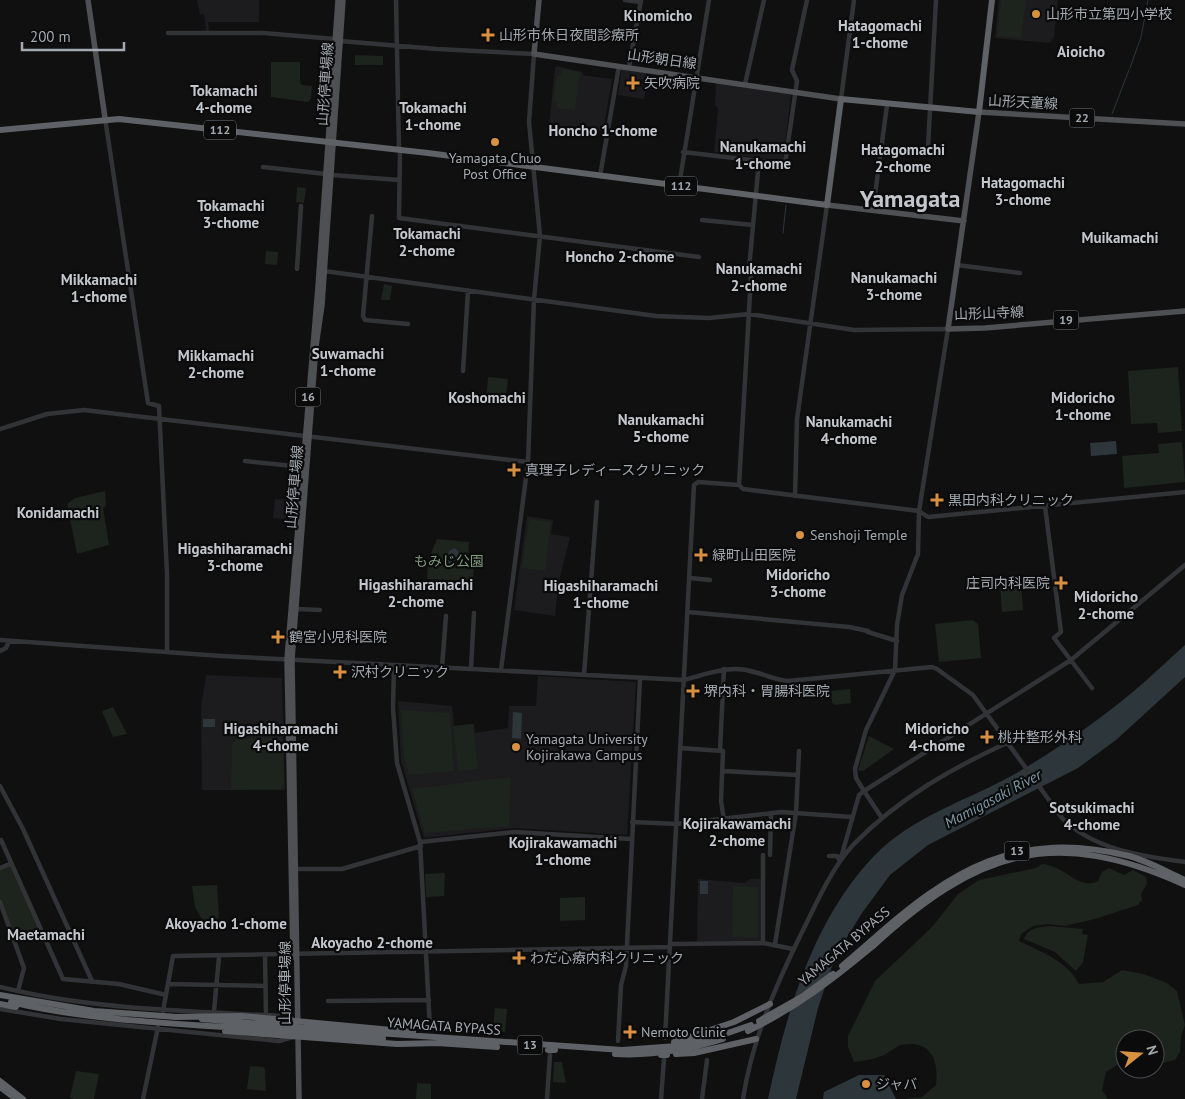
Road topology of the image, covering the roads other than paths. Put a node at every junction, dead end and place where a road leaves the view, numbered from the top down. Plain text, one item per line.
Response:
1 (88, 0) edge
2 (338, 0) edge
3 (343, 0) edge
4 (396, 0) edge
5 (539, 0) edge
6 (625, 0) edge
7 (709, 0) edge
8 (764, 0) edge
9 (807, 0) edge
10 (854, 0) edge
11 (936, 0) edge
12 (992, 0) edge
13 (641, 1) edge
14 (168, 33) dead end
15 (338, 40) junction
16 (398, 46) junction
17 (534, 54) junction
18 (619, 66) junction
19 (629, 67) junction
20 (696, 76) junction
21 (744, 84) junction
22 (795, 91) junction
23 (841, 99) junction
24 (887, 105) junction
25 (930, 109) junction
26 (979, 112) junction
27 (105, 118) junction
28 (1185, 124) edge
29 (0, 130) edge
30 (331, 142) junction
31 (928, 147) dead end
32 (400, 150) junction
33 (683, 152) junction
34 (759, 161) junction
35 (263, 166) dead end
36 (535, 167) junction
37 (329, 175) junction
38 (600, 176) junction
39 (399, 180) junction
40 (679, 186) junction
41 (756, 195) junction
42 (827, 204) junction
43 (301, 206) dead end
44 (873, 210) junction
45 (372, 216) dead end
46 (702, 220) dead end
47 (964, 221) junction
48 (753, 225) junction
49 (540, 236) junction
50 (699, 257) dead end
51 (957, 265) junction
52 (297, 269) dead end
53 (324, 271) junction
54 (1020, 273) dead end
55 (366, 277) junction
56 (468, 291) junction
57 (534, 299) junction
58 (1185, 311) edge
59 (749, 314) junction
60 (811, 322) junction
61 (408, 324) dead end
62 (948, 329) junction
63 (463, 371) dead end
64 (160, 421) junction
65 (0, 429) edge
66 (308, 437) junction
67 (245, 461) dead end
68 (528, 462) junction
69 (303, 467) junction
70 (739, 485) junction
71 (1185, 492) edge
72 (795, 496) junction
73 (597, 502) dead end
74 (1044, 506) junction
75 (919, 511) junction
76 (1185, 565) edge
77 (690, 578) junction
78 (710, 580) dead end
79 (297, 609) junction
80 (320, 610) dead end
81 (688, 612) junction
82 (474, 613) dead end
83 (446, 616) dead end
84 (0, 640) edge
85 (9, 641) junction
86 (896, 641) junction
87 (0, 651) edge
88 (167, 652) junction
89 (290, 659) junction
90 (1071, 660) junction
91 (394, 665) junction
92 (442, 667) junction
93 (471, 668) junction
94 (724, 669) junction
95 (501, 670) junction
96 (895, 670) junction
97 (584, 675) junction
98 (640, 678) junction
99 (684, 680) junction
100 (1092, 688) dead end
101 (988, 714) junction
102 (1009, 742) junction
103 (680, 748) junction
104 (720, 750) junction
105 (799, 750) dead end
106 (723, 771) junction
107 (798, 775) junction
108 (0, 786) edge
109 (864, 791) junction
110 (771, 813) junction
111 (796, 813) junction
112 (852, 817) junction
113 (882, 818) junction
114 (724, 820) junction
115 (632, 822) junction
116 (676, 824) junction
117 (847, 836) junction
118 (631, 839) junction
119 (1, 840) edge
120 (420, 844) junction
121 (853, 845) junction
122 (763, 855) dead end
123 (770, 855) dead end
124 (829, 856) dead end
125 (840, 861) junction
126 (1185, 862) edge
127 (10, 864) junction
128 (0, 868) edge
129 (294, 869) junction
130 (1185, 880) edge
131 (1185, 885) edge
132 (0, 902) edge
133 (763, 943) junction
134 (775, 944) junction
135 (872, 944) junction
136 (670, 946) junction
137 (627, 949) junction
138 (794, 949) junction
139 (426, 952) junction
140 (295, 954) junction
141 (265, 956) junction
142 (219, 957) junction
143 (92, 981) junction
144 (169, 984) junction
145 (217, 985) junction
146 (266, 986) junction
147 (0, 987) edge
148 (0, 991) edge
149 (18, 991) junction
150 (0, 995) edge
151 (166, 995) junction
152 (0, 1000) edge
153 (429, 1000) junction
154 (328, 1001) dead end
155 (0, 1004) edge
156 (770, 1004) junction
157 (0, 1009) edge
158 (163, 1011) junction
159 (214, 1011) junction
160 (95, 1014) junction
161 (266, 1015) junction
162 (174, 1020) junction
163 (295, 1020) junction
164 (158, 1027) junction
165 (750, 1028) junction
166 (430, 1029) dead end
167 (307, 1030) junction
168 (296, 1037) junction
169 (665, 1038) dead end
170 (756, 1039) junction
171 (475, 1041) junction
172 (618, 1041) dead end
173 (440, 1043) junction
174 (651, 1048) junction
175 (551, 1052) junction
176 (630, 1055) junction
177 (664, 1056) junction
178 (707, 1060) dead end
179 (0, 1081) edge
180 (0, 1087) edge
181 (16, 1099) edge
182 (23, 1099) edge
183 (142, 1099) edge
184 (298, 1099) edge
185 (547, 1099) edge
186 (661, 1099) edge
187 (702, 1099) edge
188 (743, 1099) edge

1 - 27 main road
2 - 15 main road, 山形停車場線 / 16
3 - 15 main road, 山形停車場線 / 16
4 - 16 street
5 - 17 main road
6 - 13 street
7 - 20 street
8 - 21 street
9 - 22 street
10 - 23 street
11 - 25 street
12 - 26 highway
13 - 19 street
14 - 15 street
15 - 16 street
15 - 30 main road, 山形停車場線 / 16
16 - 17 street
16 - 32 street
17 - 18 main road, 山形朝日線
17 - 36 street
18 - 19 main road, 山形朝日線
18 - 38 street
19 - 20 main road, 山形朝日線
20 - 21 main road, 山形朝日線
20 - 33 street
21 - 22 main road, 山形朝日線
22 - 23 main road, 山形朝日線
22 - 34 street
23 - 24 highway
23 - 42 highway
24 - 25 highway
24 - 44 street
25 - 26 highway
25 - 31 street
26 - 28 main road, 山形天童線 / 22
26 - 47 main road, 山形山寺線
27 - 29 highway, 112
27 - 30 highway, 112
27 - 64 street
30 - 32 highway, 112
30 - 37 main road, 山形停車場線 / 16
32 - 36 highway, 112
32 - 39 street
33 - 34 street
33 - 40 street
34 - 41 street
35 - 37 street
36 - 38 highway, 112
36 - 49 street
37 - 39 street
37 - 53 main road, 山形停車場線 / 16
37 - 66 main road, 山形停車場線 / 16
38 - 40 highway, 112
39 - 49 street
40 - 41 highway, 112
41 - 42 highway, 112
41 - 48 street
42 - 44 main road
42 - 60 street
43 - 52 street
44 - 47 main road
45 - 55 street
46 - 48 street
47 - 51 main road, 山形山寺線
48 - 59 street
49 - 50 street
49 - 57 street
51 - 54 street
51 - 62 main road, 山形山寺線
53 - 55 street
53 - 66 main road, 山形停車場線 / 16
55 - 56 street
55 - 61 street
56 - 57 street
56 - 63 street
57 - 59 street
57 - 68 street
58 - 62 main road, 山形山寺線 / 19
59 - 60 street
59 - 70 street
60 - 62 street
60 - 72 street
62 - 75 street
64 - 65 street
64 - 66 street
64 - 88 street
66 - 68 street
66 - 69 main road, 山形停車場線 / 16
66 - 79 main road, 山形停車場線 / 16
67 - 69 street
68 - 95 street
69 - 89 main road, 山形停車場線 / 16
70 - 72 street
70 - 77 street
71 - 74 street
72 - 75 street
73 - 97 street
74 - 75 street
74 - 90 street
75 - 86 street
76 - 90 street
77 - 78 street
77 - 81 street
79 - 80 street
79 - 89 main road, 山形停車場線 / 16
81 - 86 street
81 - 99 street
82 - 93 street
83 - 92 street
84 - 85 street
85 - 87 street
85 - 88 street
86 - 96 street
88 - 89 street
89 - 91 street
89 - 129 main road, 山形停車場線 / 16
90 - 100 street
90 - 101 street
91 - 92 street
91 - 120 street
92 - 93 street
93 - 95 street
94 - 96 street
94 - 99 street
94 - 104 street
95 - 97 street
96 - 101 street
96 - 109 street
97 - 98 street
98 - 99 street
98 - 115 street
99 - 103 street
101 - 102 street
101 - 109 street
102 - 113 street
102 - 126 street
103 - 104 street
103 - 116 street
104 - 106 street
105 - 107 street
106 - 107 street
106 - 114 street
107 - 111 street
108 - 143 street
109 - 112 street
109 - 113 street
110 - 111 street
110 - 114 street
110 - 123 street
111 - 112 street
111 - 134 street
112 - 117 street
113 - 121 street
114 - 116 street
115 - 116 street
115 - 118 street
116 - 136 street
117 - 121 street
117 - 125 street
118 - 120 street
118 - 137 street
119 - 127 street
120 - 129 street
120 - 139 street
121 - 125 street
122 - 133 street
124 - 125 street
125 - 138 street
127 - 128 street
127 - 143 street
129 - 140 main road, 山形停車場線 / 16
130 - 135 highway, YAMAGATA BYPASS / 13
131 - 135 highway, YAMAGATA BYPASS / 13
132 - 149 street
133 - 134 street
133 - 136 street
134 - 138 street
135 - 165 highway, YAMAGATA BYPASS / 13, bridge
136 - 137 street
136 - 169 street
137 - 139 street
137 - 172 street
138 - 156 street
139 - 140 street
139 - 153 street
140 - 141 street
140 - 163 main road, 山形停車場線 / 16
141 - 142 street
141 - 146 street
142 - 144 street
142 - 145 street
143 - 151 street
144 - 145 street
144 - 151 street
145 - 146 street
145 - 159 street
146 - 161 street
147 - 149 street
148 - 160 highway
149 - 158 street
150 - 160 highway, YAMAGATA BYPASS / 13
151 - 158 street
152 - 160 highway, YAMAGATA BYPASS / 13
153 - 154 street
153 - 166 street
155 - 160 highway
156 - 170 street
156 - 174 highway
157 - 164 street
158 - 159 street
159 - 161 street
160 - 162 highway, YAMAGATA BYPASS / 13
161 - 163 street
162 - 163 highway
162 - 167 highway, YAMAGATA BYPASS / 13, bridge
162 - 168 highway
163 - 168 main road, 山形停車場線 / 16
163 - 171 highway
164 - 168 street
164 - 183 street
165 - 174 highway, YAMAGATA BYPASS / 13
165 - 176 highway, YAMAGATA BYPASS / 13
167 - 171 highway, YAMAGATA BYPASS / 13
167 - 173 highway, YAMAGATA BYPASS / 13
168 - 173 highway
168 - 184 main road, 山形停車場線
170 - 177 highway
170 - 188 street
171 - 174 highway, YAMAGATA BYPASS / 13
173 - 175 highway, YAMAGATA BYPASS / 13
175 - 176 highway, YAMAGATA BYPASS / 13
175 - 185 street
176 - 177 highway
177 - 186 street
178 - 187 street
179 - 182 highway
180 - 181 highway

